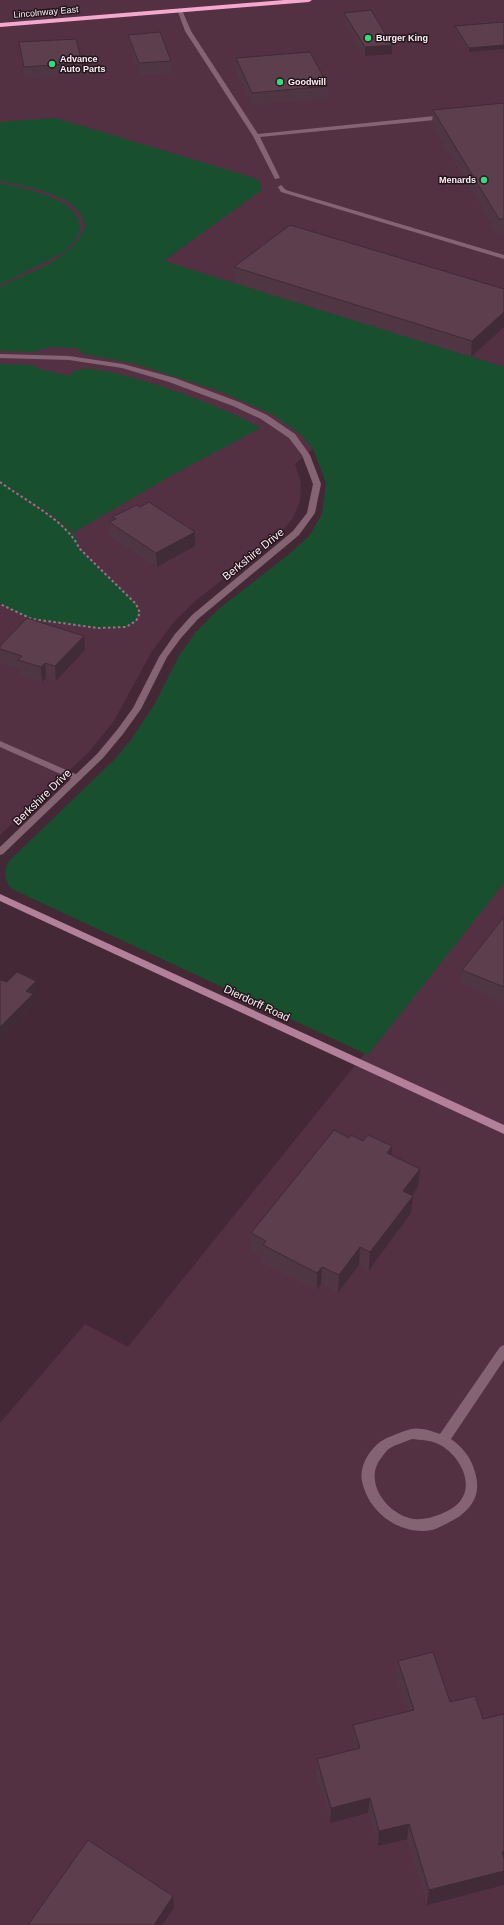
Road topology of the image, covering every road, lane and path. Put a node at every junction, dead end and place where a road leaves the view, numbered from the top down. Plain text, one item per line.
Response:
1 (309, 0) edge
2 (179, 10) junction
3 (0, 25) edge
4 (452, 117) edge
5 (256, 136) junction
6 (277, 178) dead end
7 (281, 187) dead end
8 (504, 257) edge
9 (0, 356) edge
10 (0, 482) edge
11 (0, 604) edge
12 (0, 744) edge
13 (77, 778) junction
14 (0, 852) edge
15 (0, 897) edge
16 (504, 1130) edge
17 (504, 1350) edge
18 (443, 1440) junction

1 - 2 highway, Lincolnway East
2 - 3 highway, Lincolnway East
2 - 5 street
4 - 5 street
5 - 6 street
7 - 8 street
9 - 13 street, Berkshire Drive
10 - 11 path
12 - 13 street
13 - 14 street, Berkshire Drive
15 - 16 street, Dierdorff Road
17 - 18 street
18 - 18 street

